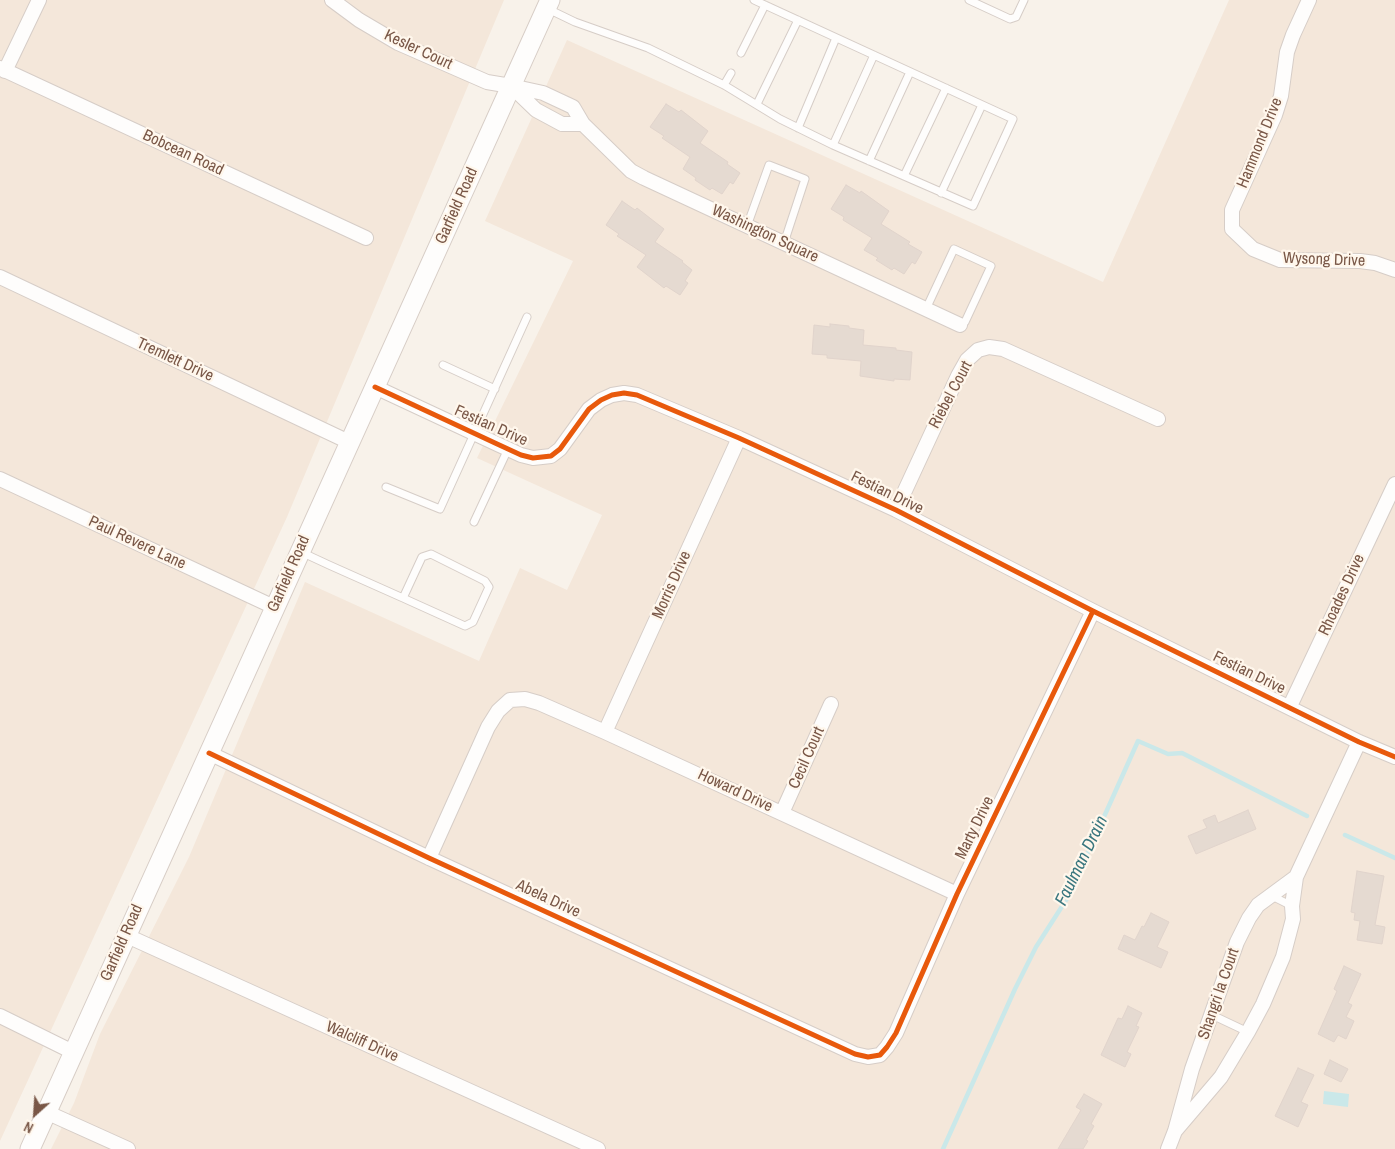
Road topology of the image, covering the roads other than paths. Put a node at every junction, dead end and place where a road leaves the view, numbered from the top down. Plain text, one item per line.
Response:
1 (39, 0) edge
2 (332, 0) edge
3 (754, 0) edge
4 (969, 0) edge
5 (1024, 0) edge
6 (1310, 0) edge
7 (548, 4) edge
8 (765, 5) junction
9 (798, 20) junction
10 (836, 38) junction
11 (741, 53) dead end
12 (874, 55) junction
13 (3, 70) edge
14 (910, 72) junction
15 (731, 73) dead end
16 (724, 85) junction
17 (511, 86) junction
18 (946, 88) junction
19 (757, 104) junction
20 (982, 105) junction
21 (583, 124) junction
22 (798, 128) junction
23 (834, 145) junction
24 (869, 161) junction
25 (904, 176) junction
26 (941, 193) junction
27 (747, 226) junction
28 (1232, 229) joint
29 (366, 238) dead end
30 (784, 243) junction
31 (1395, 270) edge
32 (0, 277) edge
33 (926, 309) junction
34 (527, 317) dead end
35 (960, 325) joint
36 (442, 365) dead end
37 (375, 387) junction
38 (495, 389) junction
39 (1158, 419) dead end
40 (475, 434) junction
41 (739, 438) junction
42 (350, 442) junction
43 (508, 449) junction
44 (0, 479) edge
45 (1395, 484) edge
46 (386, 487) dead end
47 (896, 510) junction
48 (474, 522) dead end
49 (300, 551) junction
50 (403, 598) junction
51 (274, 607) junction
52 (1093, 611) junction
53 (831, 704) dead end
54 (1290, 706) junction
55 (605, 732) junction
56 (1359, 742) junction
57 (209, 753) junction
58 (1395, 757) edge
59 (782, 813) junction
60 (429, 858) junction
61 (1296, 877) junction
62 (957, 894) junction
63 (1270, 895) junction
64 (1292, 906) junction
65 (126, 935) junction
66 (0, 1016) edge
67 (1212, 1016) junction
68 (1248, 1032) junction
69 (73, 1052) junction
70 (880, 1055) joint
71 (46, 1112) junction
72 (1176, 1131) junction
73 (30, 1149) edge
74 (128, 1149) edge
75 (598, 1149) edge
76 (1168, 1149) edge

1 - 13 street
2 - 17 street, Kesler Court
3 - 8 lane
4 - 5 lane
6 - 28 street, Hammond Drive
7 - 16 lane
7 - 17 main road, Garfield Road
8 - 9 lane
8 - 11 lane
9 - 10 lane
9 - 19 lane
10 - 12 lane
10 - 22 lane
12 - 14 lane
12 - 23 lane
13 - 29 street, Bobcean Road
14 - 18 lane
14 - 24 lane
15 - 16 lane
16 - 19 lane
17 - 21 street
17 - 21 street, Washington Square
17 - 37 main road, Garfield Road
18 - 20 lane
18 - 25 lane
19 - 22 lane
20 - 26 lane
20 - 26 lane
21 - 27 street, Washington Square
22 - 23 lane
23 - 24 lane
24 - 25 lane
25 - 26 lane
27 - 30 street, Washington Square
27 - 30 lane
28 - 31 street, Wysong Drive
30 - 33 street, Washington Square
32 - 42 street, Tremlett Drive
33 - 35 street, Washington Square
33 - 35 lane
34 - 38 lane
36 - 38 lane
37 - 40 street, Festian Drive
37 - 42 main road, Garfield Road
38 - 40 lane
39 - 47 street, Riebel Court
40 - 43 street, Festian Drive
40 - 46 lane
41 - 43 street, Festian Drive
41 - 47 street, Festian Drive
41 - 55 street, Morris Drive
42 - 49 main road, Garfield Road
43 - 48 lane
44 - 51 street, Paul Revere Lane
45 - 54 street, Rhoades Drive
47 - 52 street, Festian Drive
49 - 50 lane
49 - 51 main road, Garfield Road
50 - 50 lane
51 - 57 main road, Garfield Road
52 - 54 street, Festian Drive
52 - 62 street, Marty Drive
53 - 59 street, Cecil Court
54 - 56 street, Festian Drive
55 - 59 street, Howard Drive
55 - 60 street, Howard Drive
56 - 58 street, Festian Drive
56 - 61 street, Shangri la Court
57 - 60 street, Abela Drive
57 - 65 main road, Garfield Road
59 - 62 street, Howard Drive
60 - 70 street, Abela Drive
61 - 63 street, Shangri la Court
61 - 64 street, Shangri la Court
62 - 70 street, Marty Drive
63 - 64 lane
63 - 67 street, Shangri la Court
64 - 68 street, Shangri la Court
65 - 69 main road, Garfield Road
65 - 75 street, Walcliff Drive
66 - 69 street
67 - 68 lane
67 - 72 street, Shangri la Court
68 - 72 street, Shangri la Court
69 - 71 main road, Garfield Road
71 - 73 main road, Garfield Road
71 - 74 street
72 - 76 street, Shangri la Court

